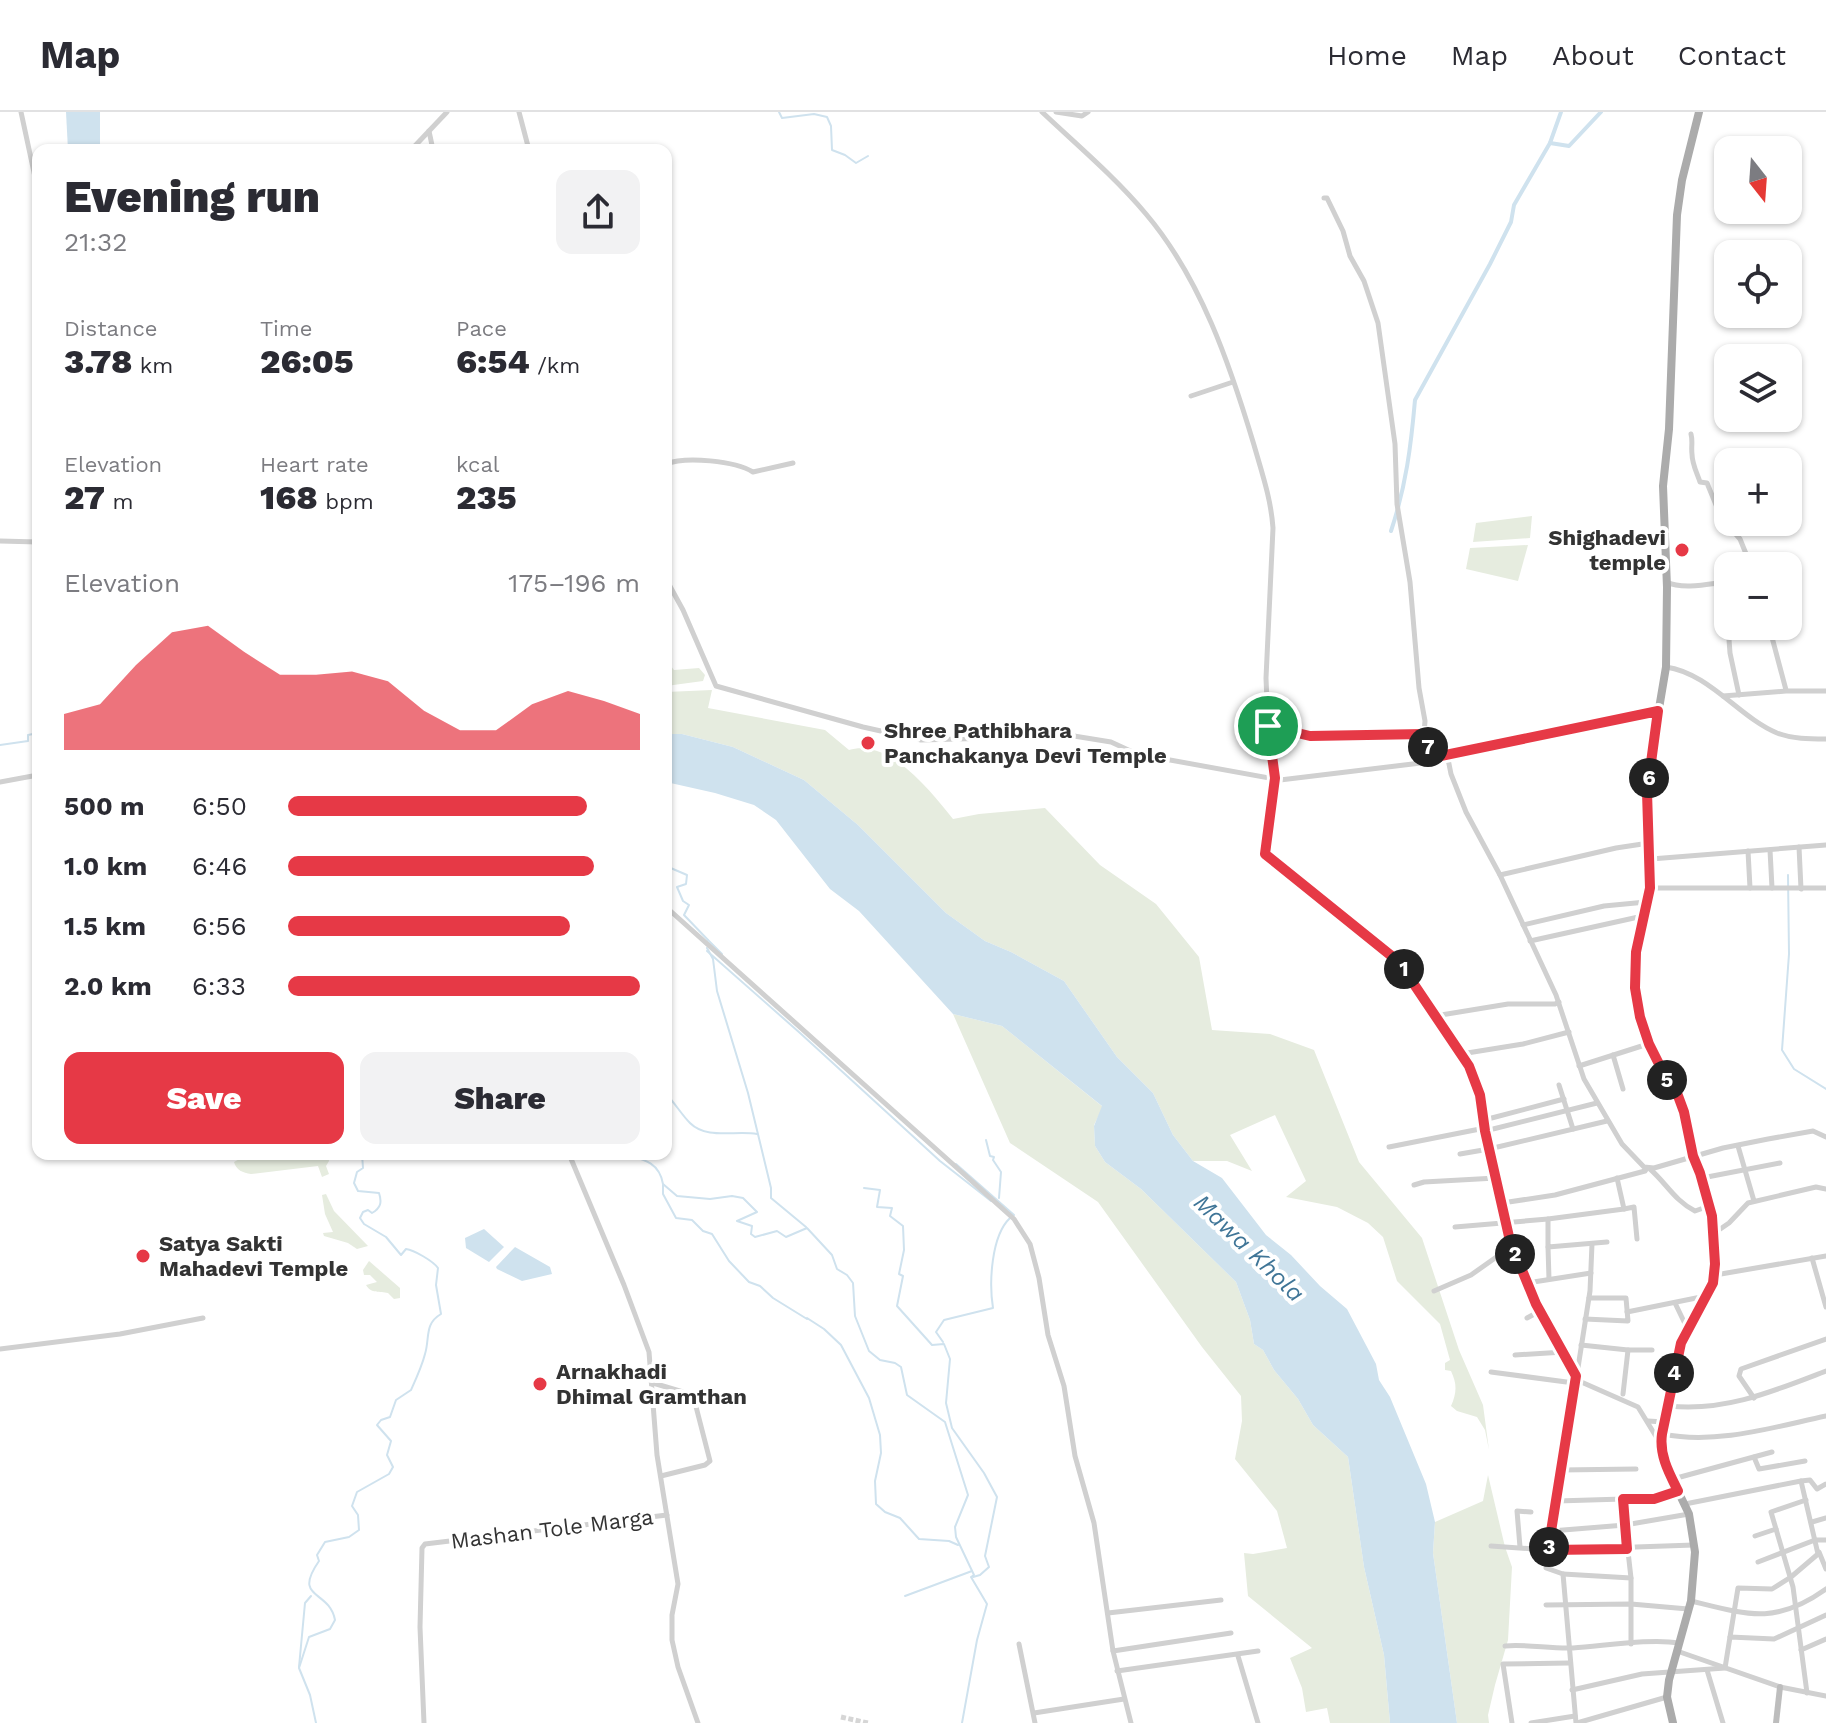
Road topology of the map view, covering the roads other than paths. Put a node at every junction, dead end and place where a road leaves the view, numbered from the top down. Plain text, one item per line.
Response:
1 (21, 112) edge
2 (447, 112) edge
3 (519, 112) edge
4 (1042, 112) edge
5 (1056, 112) edge
6 (1088, 112) edge
7 (1699, 112) edge
8 (429, 131) junction
9 (417, 144) edge
10 (432, 144) edge
11 (527, 144) edge
12 (32, 163) edge
13 (1324, 198) dead end
14 (1233, 382) junction
15 (1191, 396) dead end
16 (1691, 434) dead end
17 (672, 462) edge
18 (793, 463) dead end
19 (0, 541) edge
20 (32, 542) edge
21 (1745, 552) edge
22 (1667, 582) junction
23 (1714, 583) edge
24 (672, 590) edge
25 (1729, 640) edge
26 (1773, 640) edge
27 (1666, 667) junction
28 (1786, 691) junction
29 (1826, 691) edge
30 (1739, 695) junction
31 (1723, 696) junction
32 (1658, 711) junction
33 (1268, 726) junction
34 (1424, 734) junction
35 (1826, 739) edge
36 (1447, 754) junction
37 (1431, 758) junction
38 (32, 776) edge
39 (1275, 778) junction
40 (0, 782) edge
41 (1650, 843) junction
42 (1826, 845) edge
43 (1799, 847) junction
44 (1770, 849) junction
45 (1748, 851) junction
46 (1651, 859) junction
47 (1500, 875) junction
48 (1650, 888) junction
49 (1750, 888) junction
50 (1772, 888) junction
51 (1826, 888) edge
52 (1801, 889) junction
53 (1647, 902) junction
54 (672, 912) edge
55 (1644, 915) junction
56 (1523, 925) junction
57 (1530, 941) junction
58 (1559, 1002) junction
59 (1435, 1016) junction
60 (1570, 1032) junction
61 (1649, 1044) junction
62 (1461, 1054) junction
63 (1613, 1055) junction
64 (1579, 1066) junction
65 (1559, 1085) dead end
66 (1623, 1089) dead end
67 (1564, 1099) junction
68 (1597, 1103) junction
69 (1567, 1110) junction
70 (1484, 1120) junction
71 (1607, 1121) junction
72 (1573, 1129) junction
73 (1485, 1130) junction
74 (1826, 1137) edge
75 (1738, 1146) junction
76 (1389, 1147) dead end
77 (1489, 1149) junction
78 (1460, 1154) dead end
79 (1693, 1156) junction
80 (572, 1160) edge
81 (1780, 1163) dead end
82 (1648, 1169) junction
83 (1746, 1169) junction
84 (1496, 1178) junction
85 (1617, 1178) junction
86 (1702, 1179) junction
87 (1414, 1185) dead end
88 (1826, 1189) edge
89 (1754, 1201) junction
90 (1502, 1203) junction
91 (1709, 1206) junction
92 (1624, 1209) junction
93 (1548, 1219) junction
94 (1506, 1222) junction
95 (1455, 1227) dead end
96 (1712, 1234) junction
97 (1637, 1239) dead end
98 (1607, 1242) dead end
99 (1592, 1244) junction
100 (1512, 1246) junction
101 (1548, 1247) junction
102 (1826, 1256) edge
103 (1812, 1258) junction
104 (1591, 1273) junction
105 (1715, 1275) junction
106 (1549, 1279) junction
107 (1527, 1283) junction
108 (1434, 1291) dead end
109 (1707, 1296) junction
110 (1589, 1298) junction
111 (1675, 1303) junction
112 (1826, 1307) edge
113 (1540, 1311) junction
114 (1627, 1312) junction
115 (203, 1318) dead end
116 (1527, 1318) dead end
117 (1585, 1319) junction
118 (1688, 1330) junction
119 (1826, 1339) edge
120 (1581, 1345) junction
121 (0, 1349) edge
122 (1628, 1350) junction
123 (1652, 1350) dead end
124 (1564, 1352) junction
125 (1515, 1355) dead end
126 (1826, 1371) edge
127 (1491, 1372) dead end
128 (1576, 1376) junction
129 (653, 1383) junction
130 (1573, 1385) junction
131 (1623, 1394) dead end
132 (1754, 1398) junction
133 (1667, 1406) junction
134 (1826, 1416) edge
135 (1648, 1421) junction
136 (1664, 1422) junction
137 (1661, 1439) junction
138 (1772, 1452) dead end
139 (1754, 1457) junction
140 (1805, 1461) dead end
141 (1636, 1469) dead end
142 (1561, 1470) junction
143 (661, 1476) junction
144 (1672, 1480) junction
145 (1801, 1481) junction
146 (1826, 1484) edge
147 (1678, 1491) junction
148 (1623, 1499) junction
149 (1806, 1500) junction
150 (1557, 1501) junction
151 (1684, 1504) junction
152 (1531, 1512) dead end
153 (1689, 1514) junction
154 (667, 1515) junction
155 (1826, 1518) edge
156 (1812, 1522) junction
157 (1625, 1525) junction
158 (1776, 1529) junction
159 (1551, 1531) junction
160 (1755, 1536) dead end
161 (1826, 1540) edge
162 (1816, 1543) junction
163 (1694, 1545) junction
164 (1491, 1546) dead end
165 (1520, 1547) junction
166 (1627, 1549) junction
167 (1548, 1550) junction
168 (1783, 1552) junction
169 (1758, 1562) dead end
170 (1826, 1569) edge
171 (1563, 1574) junction
172 (1791, 1577) junction
173 (1631, 1578) junction
174 (1826, 1589) edge
175 (1221, 1600) dead end
176 (1631, 1604) junction
177 (1546, 1605) dead end
178 (1566, 1605) junction
179 (1690, 1605) junction
180 (1797, 1607) junction
181 (1734, 1611) junction
182 (1108, 1613) junction
183 (1826, 1615) edge
184 (1799, 1628) junction
185 (1231, 1633) dead end
186 (1730, 1637) junction
187 (1826, 1639) edge
188 (1019, 1644) dead end
189 (1631, 1644) junction
190 (1505, 1646) dead end
191 (1678, 1647) junction
192 (1568, 1648) junction
193 (1801, 1650) junction
194 (1113, 1651) junction
195 (1258, 1651) dead end
196 (1238, 1656) junction
197 (1569, 1663) junction
198 (1725, 1668) junction
199 (1707, 1670) junction
200 (1117, 1671) junction
201 (1671, 1673) junction
202 (1780, 1687) junction
203 (1572, 1690) junction
204 (1807, 1693) junction
205 (1826, 1696) edge
206 (1667, 1697) junction
207 (1124, 1699) junction
208 (1034, 1713) junction
209 (1576, 1721) edge
210 (424, 1723) edge
211 (698, 1723) edge
212 (1035, 1723) edge
213 (1131, 1723) edge
214 (1258, 1723) edge
215 (1512, 1723) edge
216 (1531, 1723) edge
217 (1673, 1723) edge
218 (1723, 1723) edge
219 (1776, 1723) edge

1 - 12 street
2 - 8 street
3 - 11 street
4 - 14 street
5 - 6 street
7 - 22 main road
8 - 9 street
8 - 10 street
13 - 34 street
14 - 15 street
14 - 33 street
16 - 21 street
17 - 18 street
19 - 20 street
22 - 23 street
22 - 27 main road
24 - 39 street
25 - 30 street
26 - 28 street
27 - 31 street
27 - 32 main road
28 - 29 street
28 - 30 street
30 - 31 street
31 - 35 street
32 - 36 street
32 - 41 main road
33 - 34 street
33 - 39 street
34 - 37 street
36 - 37 street
36 - 47 street
37 - 39 street
38 - 40 street
39 - 59 street
41 - 46 main road
41 - 47 street
42 - 43 street
43 - 44 street
43 - 52 street
44 - 45 street
44 - 50 street
45 - 46 street
45 - 49 street
46 - 48 main road
47 - 56 street
48 - 49 street
48 - 53 main road
49 - 50 street
50 - 52 street
51 - 52 street
53 - 55 main road
53 - 56 street
54 - 182 street
55 - 57 street
55 - 61 main road
56 - 57 street
57 - 58 street
58 - 59 street
58 - 60 street
59 - 62 street
60 - 62 street
60 - 64 street
61 - 63 street
61 - 79 main road
62 - 70 street
63 - 64 street
63 - 66 street
64 - 68 street
65 - 67 street
67 - 69 street
67 - 70 street
68 - 69 street
68 - 71 street
69 - 72 street
69 - 73 street
70 - 73 street
71 - 72 street
71 - 82 street
72 - 77 street
73 - 76 street
73 - 77 street
74 - 75 street
75 - 79 street
75 - 83 street
77 - 78 street
77 - 84 street
79 - 82 street
79 - 86 main road
80 - 129 street
81 - 83 street
82 - 85 street
82 - 91 street
83 - 86 street
83 - 89 street
84 - 87 street
84 - 90 street
85 - 90 street
85 - 92 street
86 - 91 main road
88 - 89 street
89 - 96 street
90 - 94 street
91 - 96 main road
92 - 93 street
92 - 97 street
93 - 94 street
93 - 101 street
94 - 95 street
94 - 100 street
96 - 105 main road
98 - 99 street
99 - 101 street
99 - 104 street
100 - 107 street
100 - 108 street
101 - 106 street
102 - 103 street
103 - 105 street
103 - 112 street
104 - 106 street
104 - 110 street
105 - 109 main road
106 - 107 street
107 - 113 street
109 - 111 street
109 - 118 main road
110 - 114 street
110 - 117 street
111 - 114 street
111 - 118 street
113 - 116 street
113 - 124 street
114 - 117 street
115 - 121 street
117 - 120 street
118 - 133 main road
119 - 132 street
120 - 122 street
120 - 128 street
122 - 123 street
122 - 131 street
124 - 125 street
124 - 128 street
126 - 132 street
127 - 130 street
128 - 130 street
128 - 135 street
129 - 143 street
129 - 143 street
130 - 142 street
132 - 133 street
133 - 136 main road
134 - 137 street
135 - 136 street
135 - 137 street
136 - 137 main road
137 - 144 main road
138 - 139 street
139 - 140 street
139 - 144 street
141 - 142 street
142 - 150 street
143 - 154 street
144 - 147 main road
145 - 146 street
145 - 149 street
145 - 151 street
147 - 148 street
147 - 151 main road
148 - 150 street
148 - 157 street
149 - 156 street
149 - 158 street
150 - 159 street
151 - 153 main road
152 - 165 street
153 - 157 street
153 - 163 main road
154 - 210 street, Mashan Tole Marga
154 - 211 street
155 - 156 street
156 - 162 street
157 - 159 street
157 - 166 street
158 - 160 street
158 - 168 street
159 - 167 street
161 - 162 street
162 - 168 street
162 - 170 street
162 - 172 street
163 - 166 street
163 - 179 main road
164 - 165 street
165 - 167 street
166 - 167 street
166 - 173 street
167 - 171 street
168 - 169 street
168 - 172 street
171 - 173 street
171 - 178 street
172 - 180 street
172 - 181 street
173 - 176 street
174 - 180 street
175 - 182 street
176 - 178 street
176 - 179 street
176 - 189 street
177 - 178 street
178 - 192 street
179 - 181 street
179 - 191 main road
180 - 181 street
180 - 184 street
181 - 186 street
182 - 194 street
183 - 184 street
184 - 186 street
184 - 193 street
185 - 194 street
186 - 198 street
187 - 193 street
188 - 208 street
189 - 191 street
189 - 192 street
190 - 192 street
191 - 198 street
191 - 201 main road
192 - 197 street
193 - 204 street
194 - 200 street
195 - 196 street
196 - 200 street
196 - 214 street
197 - 203 street
197 - 215 street
198 - 199 street
198 - 202 street
199 - 201 street
199 - 218 street
200 - 207 street
201 - 203 street
201 - 206 main road
202 - 204 street
202 - 219 street
203 - 209 street
204 - 205 street
206 - 209 street
206 - 217 main road
207 - 208 street
207 - 213 street
208 - 212 street
209 - 216 street

